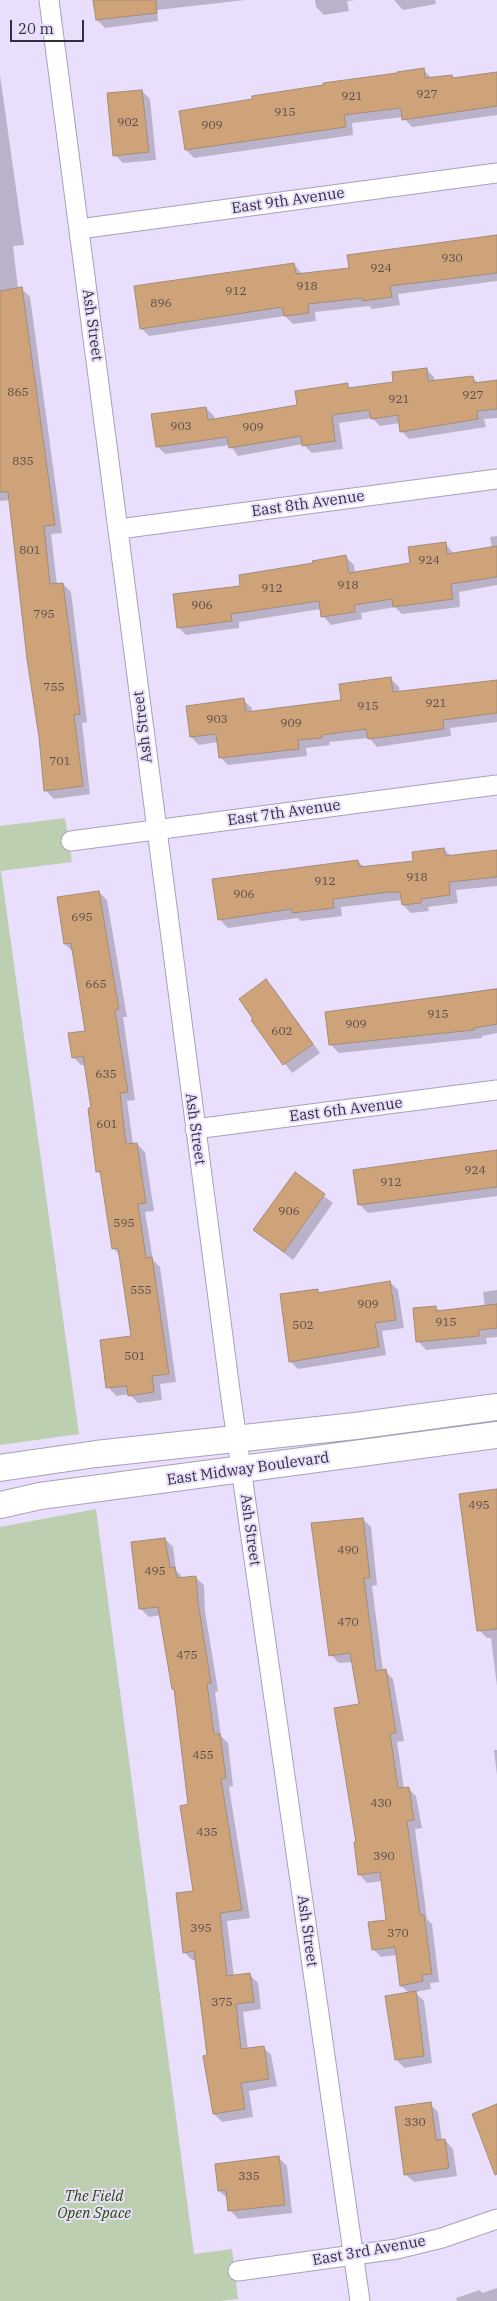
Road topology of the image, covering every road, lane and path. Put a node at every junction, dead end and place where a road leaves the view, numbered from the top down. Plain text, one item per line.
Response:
1 (48, 0) edge
2 (497, 173) edge
3 (79, 229) junction
4 (497, 479) edge
5 (119, 529) junction
6 (497, 785) edge
7 (155, 831) junction
8 (71, 841) dead end
9 (497, 1090) edge
10 (195, 1129) junction
11 (497, 1407) edge
12 (497, 1435) edge
13 (237, 1439) junction
14 (0, 1468) edge
15 (242, 1470) junction
16 (0, 1505) edge
17 (497, 2219) edge
18 (353, 2256) junction
19 (238, 2271) dead end
20 (360, 2301) edge

1 - 3 street, Ash Street
2 - 3 street, East 9th Avenue
3 - 5 street, Ash Street
4 - 5 street, East 8th Avenue
5 - 7 street, Ash Street
6 - 7 street, East 7th Avenue
7 - 8 street, East 7th Avenue
7 - 10 street, Ash Street
9 - 10 street, East 6th Avenue
10 - 13 street, Ash Street
11 - 13 main road, East Midway Boulevard
12 - 15 main road, East Midway Boulevard
13 - 14 main road, East Midway Boulevard
13 - 15 street, Ash Street
15 - 16 main road, East Midway Boulevard
15 - 18 street, Ash Street
17 - 18 street, East 3rd Avenue
18 - 19 street, East 3rd Avenue
18 - 20 street, Ash Street

